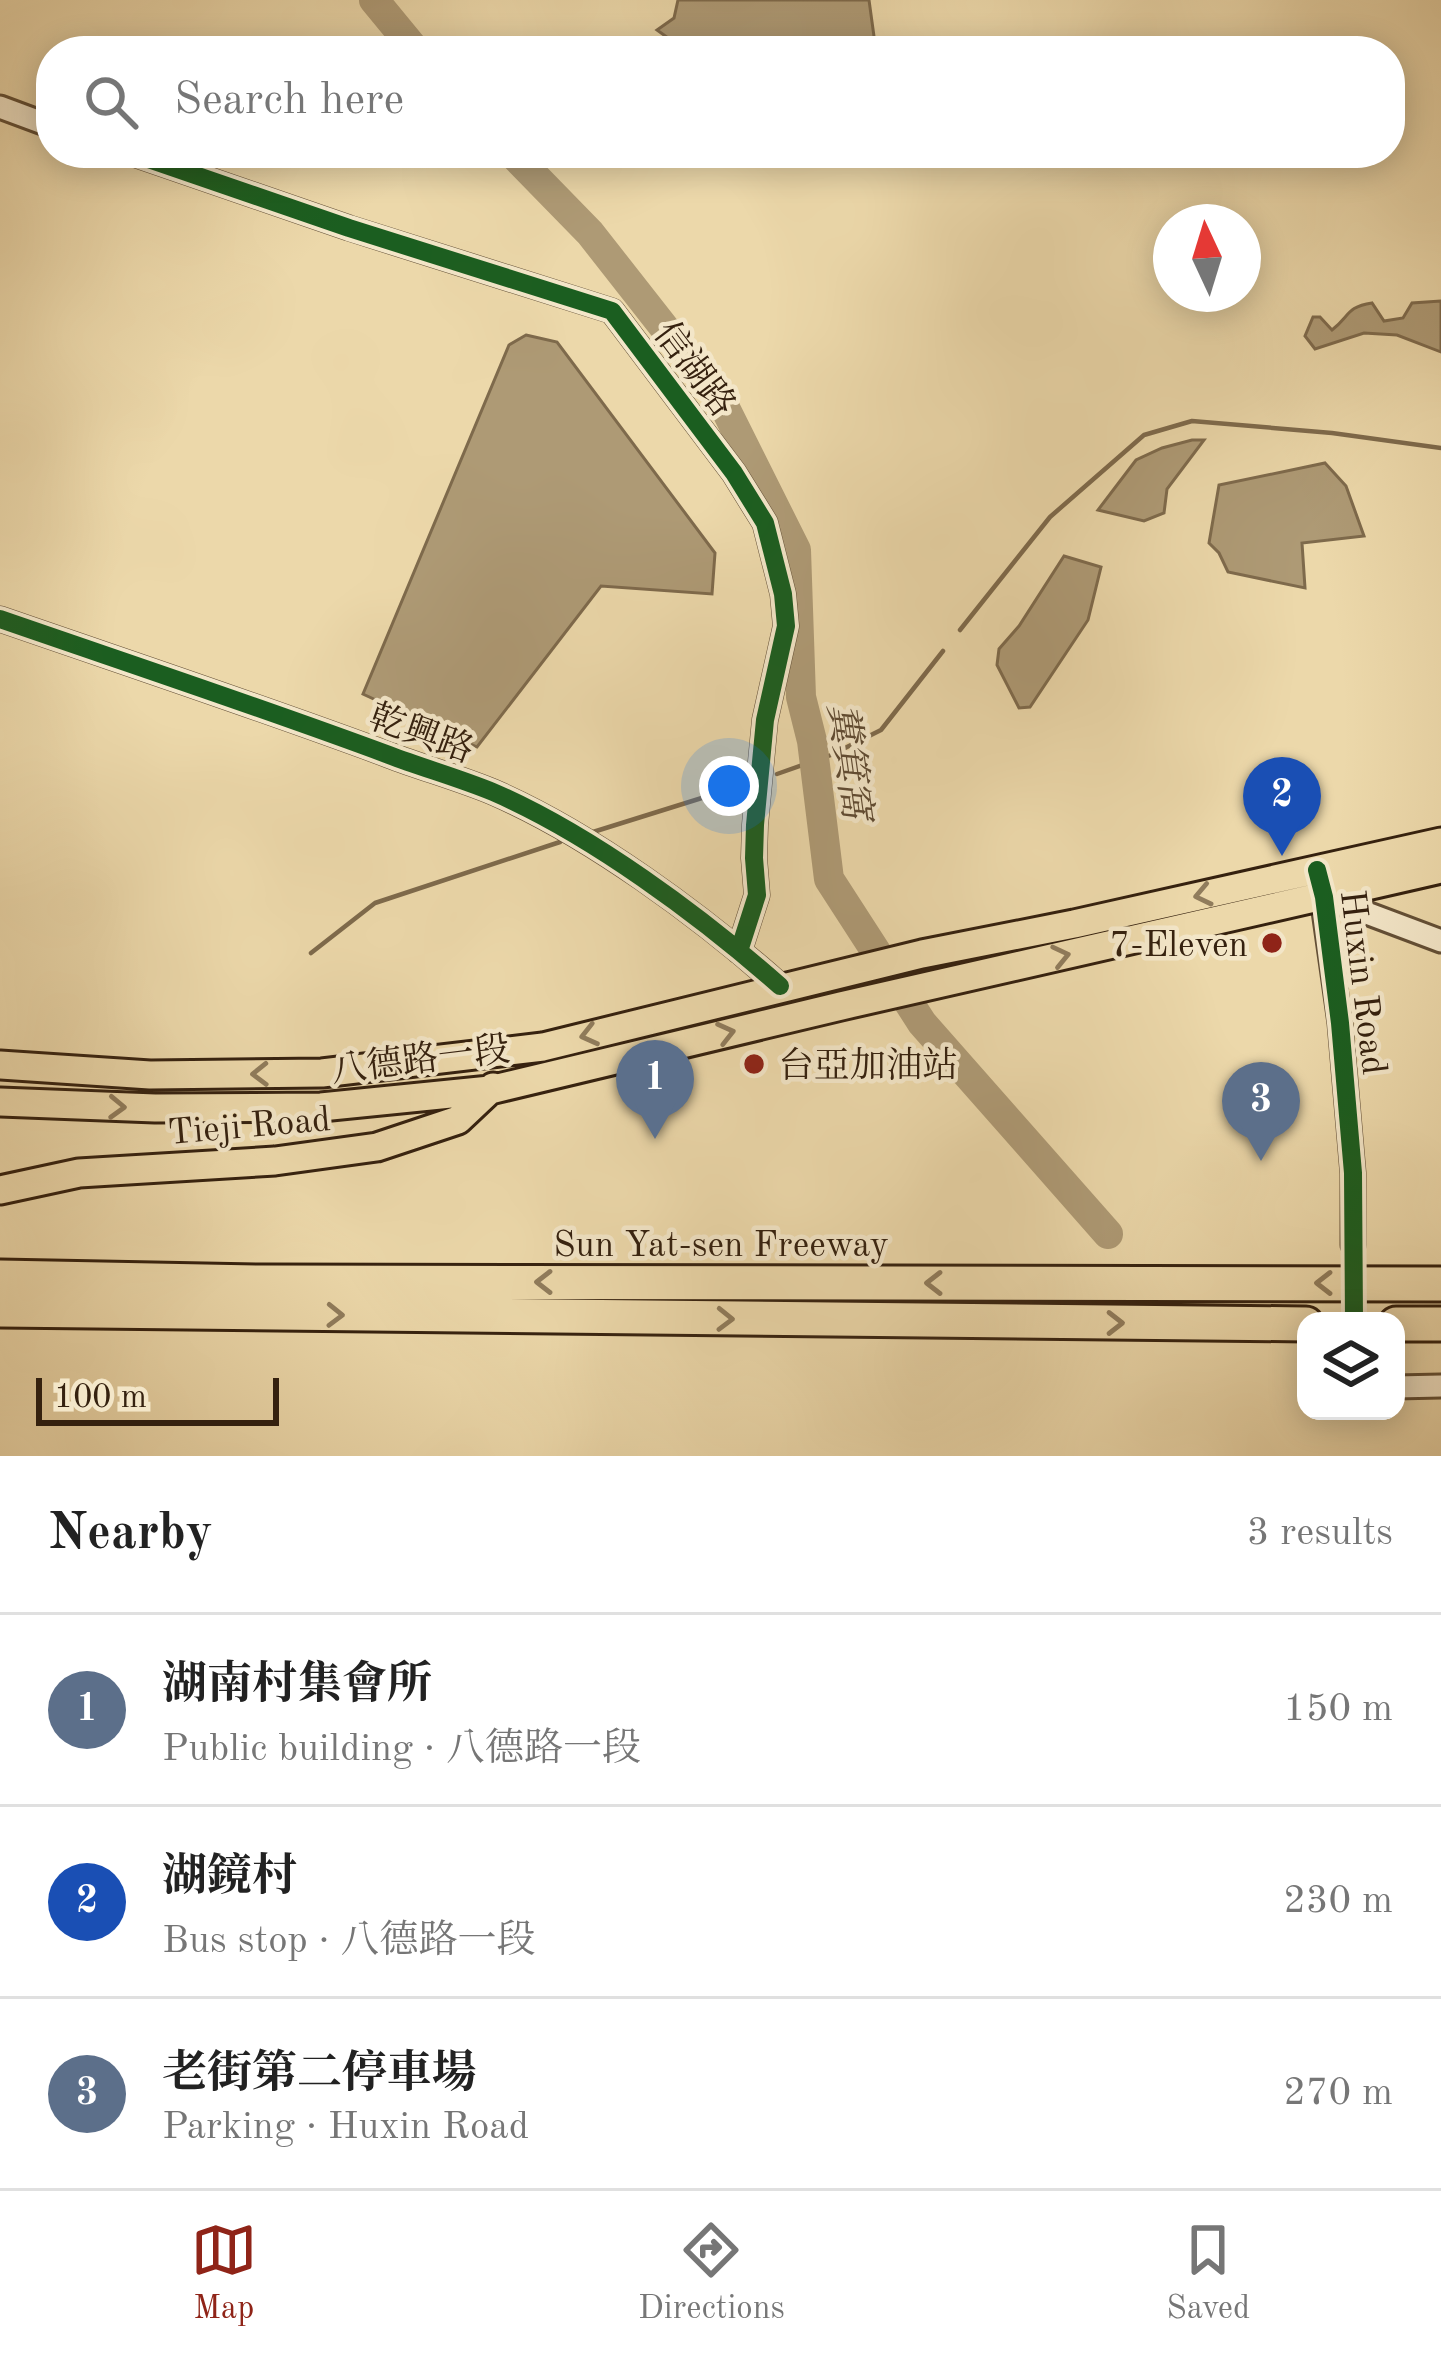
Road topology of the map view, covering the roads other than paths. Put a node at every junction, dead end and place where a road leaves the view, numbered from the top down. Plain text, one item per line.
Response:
1 (0, 107) edge
2 (36, 120) edge
3 (175, 168) edge
4 (0, 619) edge
5 (1441, 842) edge
6 (1441, 869) edge
7 (1321, 884) junction
8 (1441, 941) edge
9 (739, 951) junction
10 (780, 986) junction
11 (543, 1047) junction
12 (0, 1065) edge
13 (490, 1090) junction
14 (0, 1102) edge
15 (0, 1190) edge
16 (1353, 1245) tunnel mouth
17 (0, 1277) edge
18 (1441, 1284) edge
19 (0, 1310) edge
20 (1297, 1324) edge
21 (1405, 1324) edge
22 (1441, 1324) edge
23 (1441, 1386) edge
24 (1405, 1387) edge

1 - 2 street
3 - 9 street, 信湖路
4 - 9 street, 乾興路
5 - 7 main road
6 - 7 main road
7 - 8 street
7 -> 10 main road, 八德路一段
13 -> 7 main road, 八德路一段
7 - 16 street, Huxin Road
9 - 10 street, 乾興路
10 -> 11 main road, 八德路一段
11 -> 12 main road, 八德路一段
11 - 13 main road, Tieji Road
14 -> 13 main road, 八德路一段
13 - 15 main road, Tieji Road
18 -> 17 highway, Sun Yat-sen Freeway
19 -> 20 highway, Sun Yat-sen Freeway
21 - 22 highway
23 - 24 street

